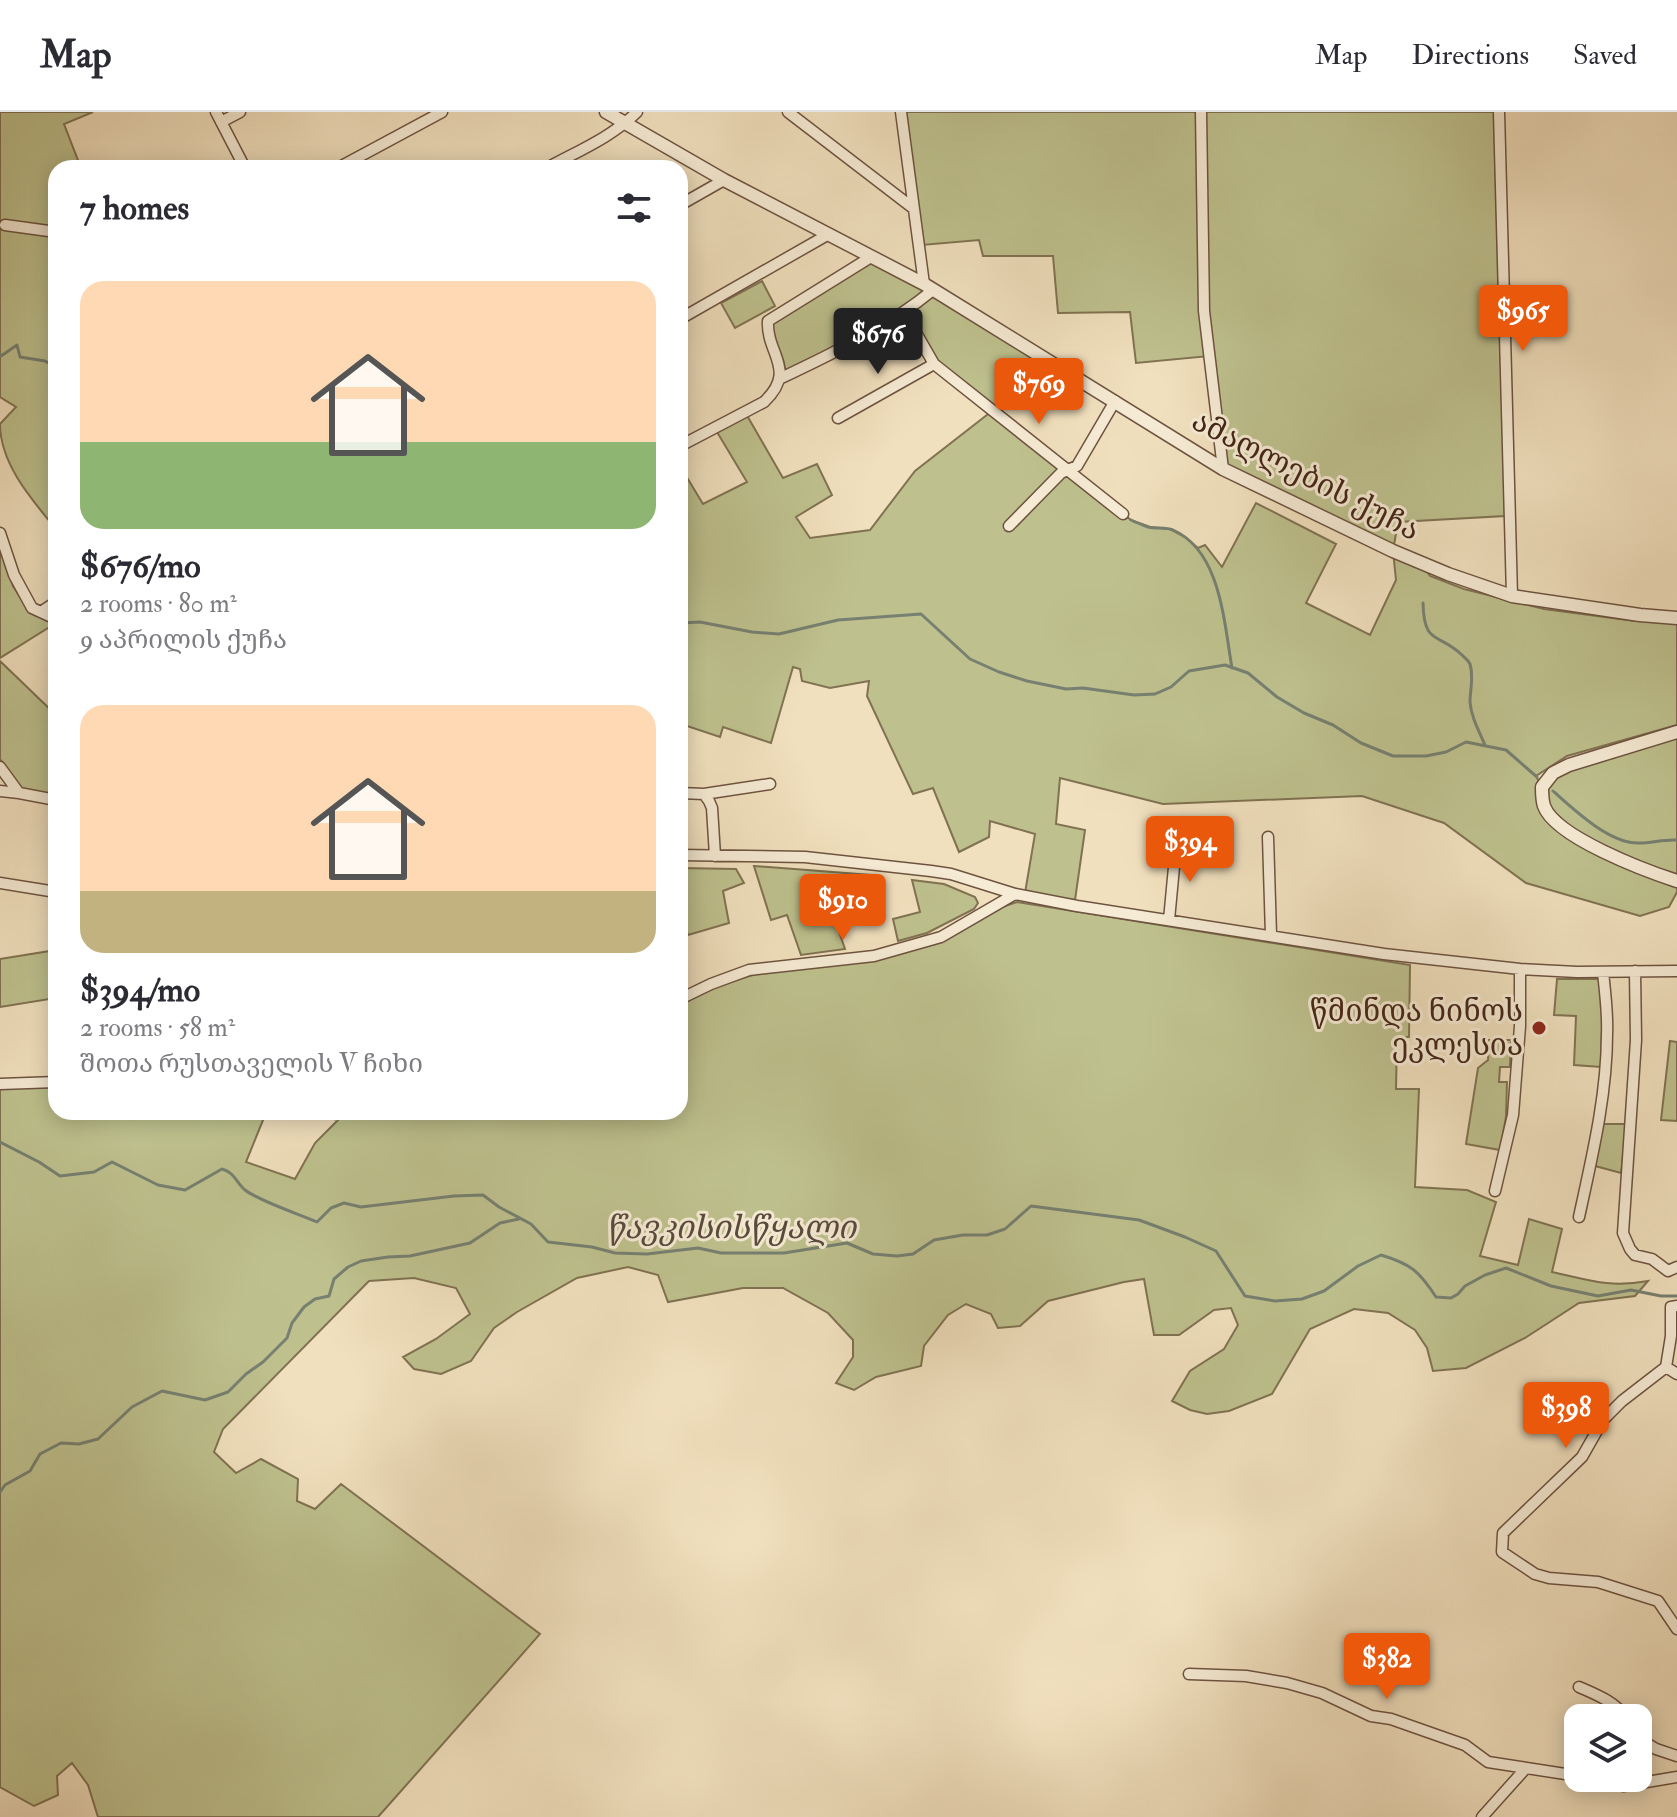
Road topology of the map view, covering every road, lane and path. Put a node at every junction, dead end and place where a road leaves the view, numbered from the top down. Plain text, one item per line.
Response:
1 (240, 112) edge
2 (442, 112) edge
3 (606, 112) edge
4 (637, 112) edge
5 (788, 112) edge
6 (901, 112) edge
7 (1201, 112) edge
8 (1499, 112) edge
9 (219, 117) edge
10 (626, 123) junction
11 (241, 160) edge
12 (353, 160) edge
13 (562, 160) edge
14 (724, 180) junction
15 (688, 200) edge
16 (913, 208) junction
17 (5, 225) dead end
18 (48, 231) edge
19 (829, 234) junction
20 (871, 257) junction
21 (928, 287) junction
22 (904, 312) junction
23 (688, 314) edge
24 (934, 364) junction
25 (779, 379) junction
26 (1115, 401) junction
27 (838, 418) dead end
28 (688, 442) edge
29 (1223, 469) junction
30 (1068, 470) junction
31 (1123, 514) dead end
32 (1009, 526) dead end
33 (0, 533) edge
34 (1512, 596) junction
35 (48, 607) edge
36 (41, 612) junction
37 (48, 615) edge
38 (1677, 618) edge
39 (1677, 732) edge
40 (0, 767) edge
41 (770, 784) dead end
42 (0, 791) edge
43 (19, 793) junction
44 (688, 793) edge
45 (704, 794) junction
46 (48, 798) edge
47 (1268, 837) dead end
48 (1176, 846) dead end
49 (688, 855) edge
50 (715, 856) junction
51 (1677, 881) edge
52 (0, 883) edge
53 (48, 891) edge
54 (1015, 894) junction
55 (1169, 920) junction
56 (1271, 935) junction
57 (1520, 969) junction
58 (1635, 971) junction
59 (1677, 971) edge
60 (1603, 972) junction
61 (688, 995) edge
62 (48, 1082) edge
63 (0, 1084) edge
64 (1495, 1191) dead end
65 (1579, 1217) dead end
66 (1677, 1267) edge
67 (1677, 1306) edge
68 (1666, 1367) junction
69 (1677, 1374) edge
70 (1677, 1629) edge
71 (1189, 1674) dead end
72 (1579, 1687) dead end
73 (1612, 1704) edge
74 (1652, 1747) edge
75 (1677, 1756) edge
76 (1526, 1768) junction
77 (1564, 1774) edge
78 (1677, 1777) edge
79 (1652, 1781) edge
80 (1482, 1817) edge

1 - 9 street
2 - 12 street
3 - 10 street, ამაღლების ქუჩა
4 - 10 street
5 - 16 street
6 - 16 street
7 - 29 street
8 - 34 street
9 - 11 street
10 - 13 street
10 - 14 street, ამაღლების ქუჩა
14 - 15 street
14 - 19 street, ამაღლების ქუჩა
16 - 21 street
17 - 18 street
19 - 20 street, ამაღლების ქუჩა
19 - 23 street
20 - 21 street, ამაღლების ქუჩა
20 - 25 street
21 - 22 street
21 - 26 street, ამაღლების ქუჩა
22 - 24 street
22 - 25 street
24 - 27 street
24 - 30 street
25 - 28 street
26 - 29 street, ამაღლების ქუჩა
26 - 30 street
29 - 34 street, ამაღლების ქუჩა
30 - 31 street
30 - 32 street
33 - 36 street
34 - 38 street, ამაღლების ქუჩა
35 - 36 street
36 - 37 street
39 - 51 street
40 - 43 street
41 - 45 street
42 - 43 street
43 - 46 street
44 - 45 street
45 - 50 street
47 - 56 street
48 - 55 street
49 - 50 street
50 - 54 street
52 - 53 street
54 - 55 street
54 - 61 street
55 - 56 street
56 - 57 street
57 - 60 street
57 - 64 street
58 - 59 street
58 - 60 street
58 - 66 street
60 - 65 street
62 - 63 street
67 - 68 street
68 - 69 street
68 - 70 street
71 - 76 street
72 - 73 street
74 - 75 street
76 - 77 street
76 - 80 street
78 - 79 street

